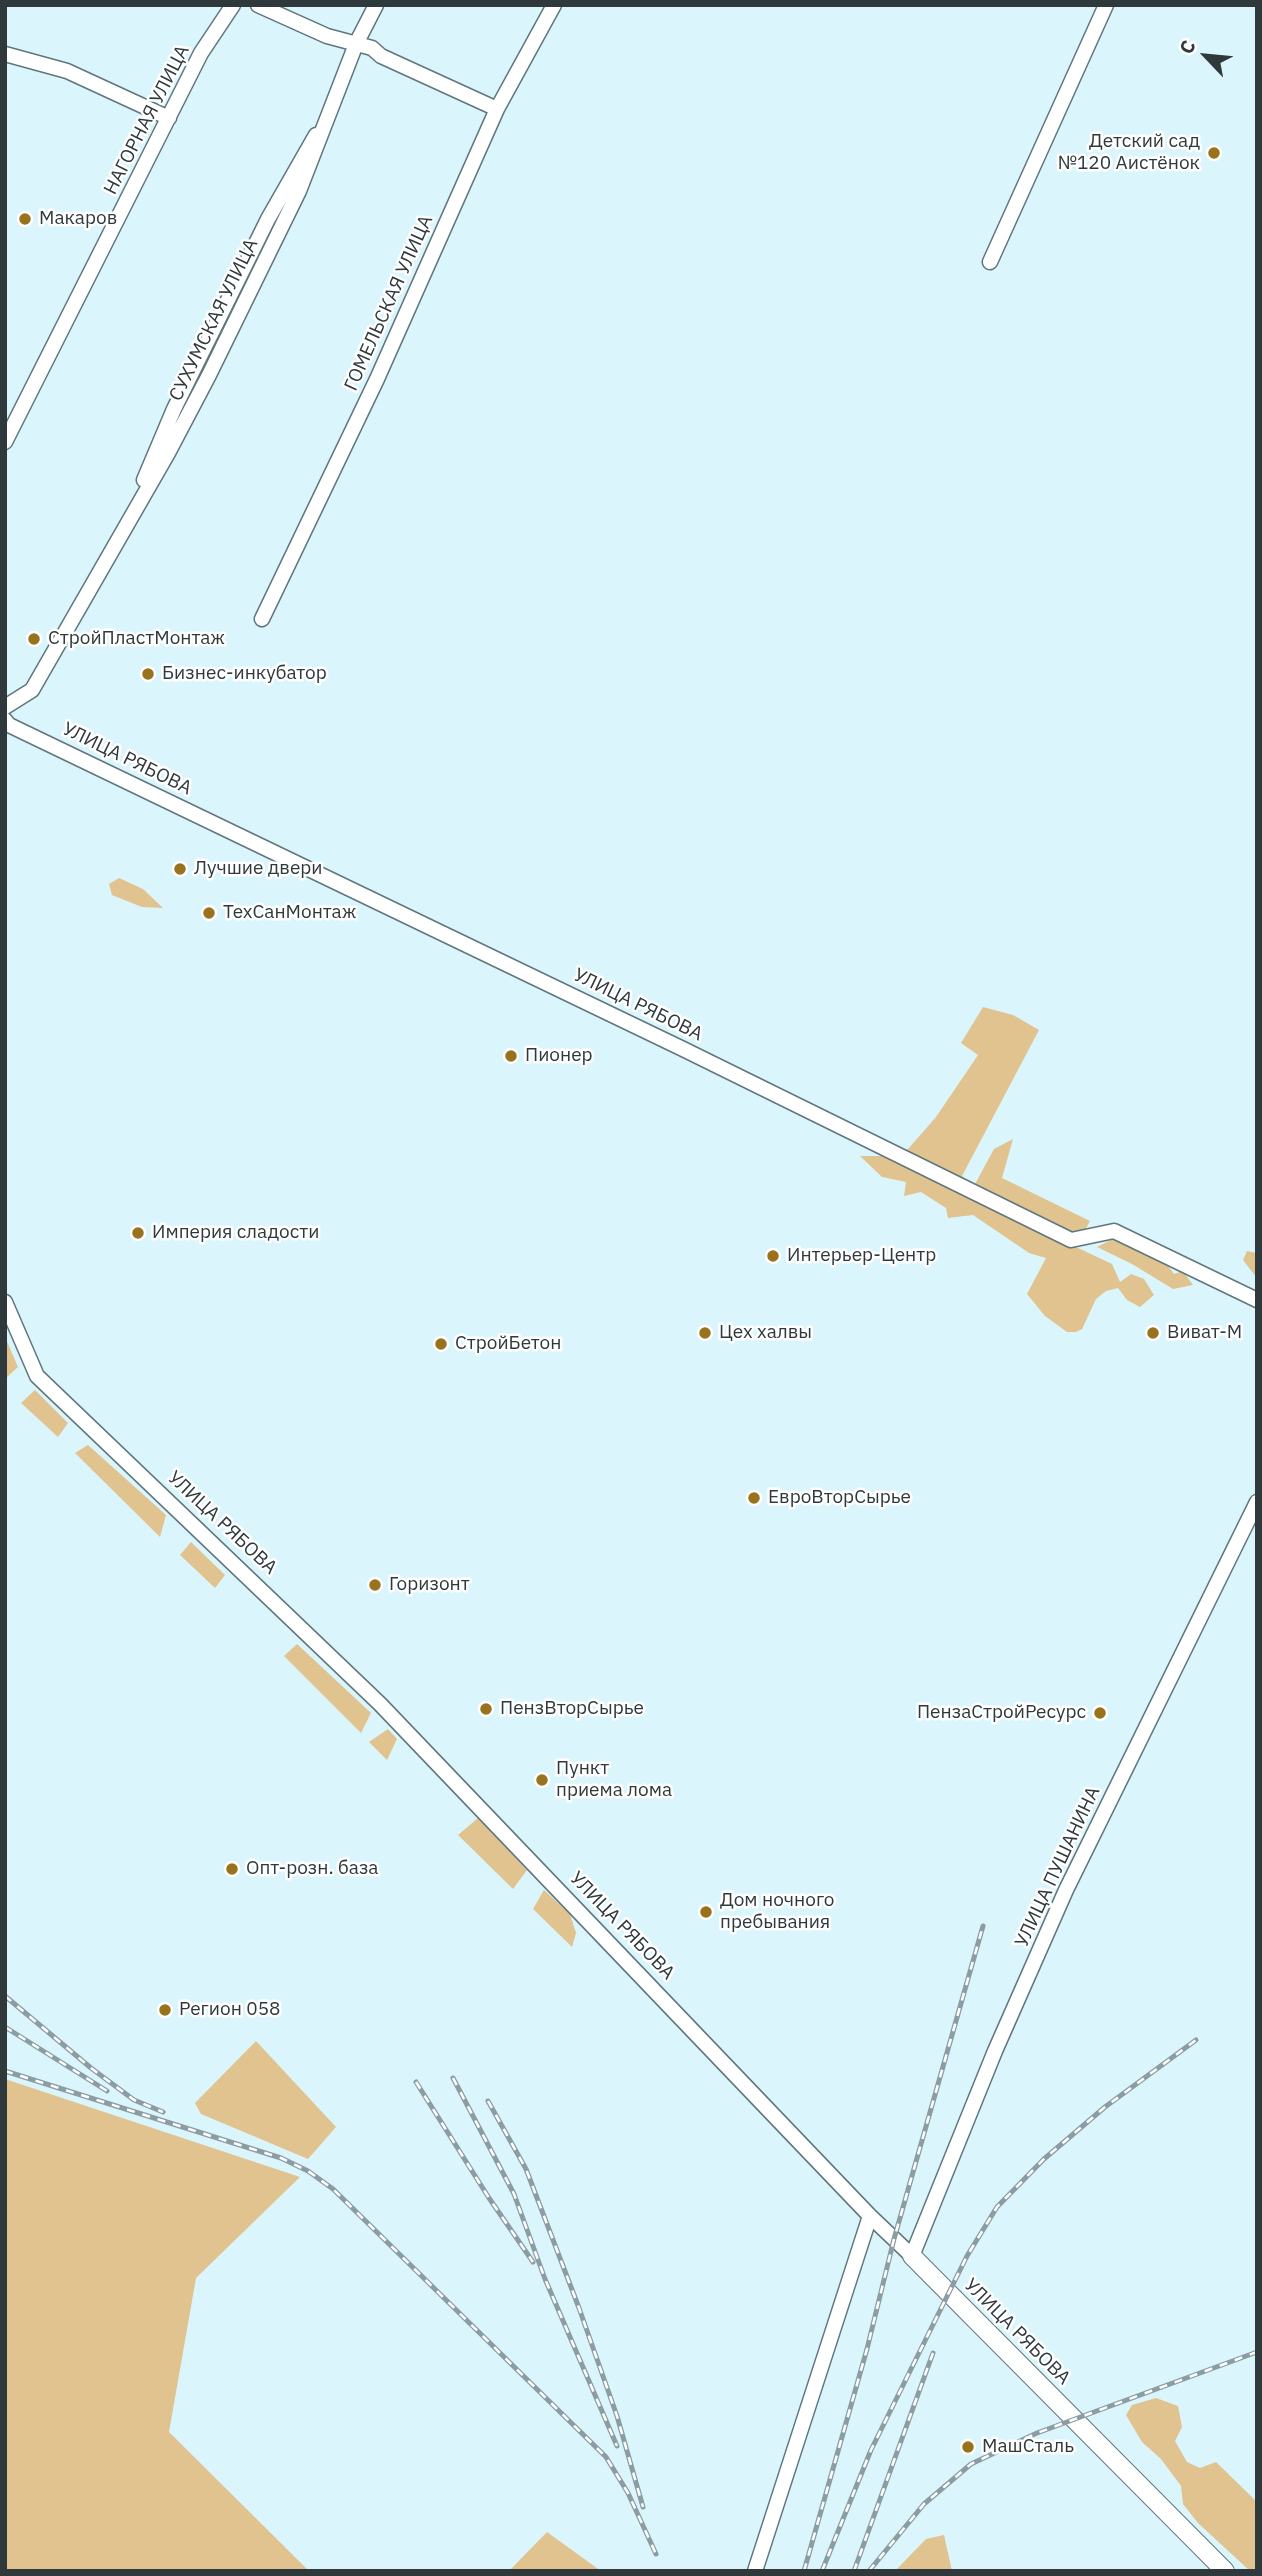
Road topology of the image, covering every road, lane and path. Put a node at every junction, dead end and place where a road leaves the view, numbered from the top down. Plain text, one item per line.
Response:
1 (233, 5) edge
2 (259, 5) edge
3 (376, 5) edge
4 (554, 5) edge
5 (1106, 5) edge
6 (356, 44) junction
7 (5, 54) edge
8 (497, 109) junction
9 (169, 118) junction
10 (990, 262) dead end
11 (5, 442) edge
12 (262, 619) dead end
13 (5, 707) edge
14 (5, 720) edge
15 (1257, 1300) edge
16 (5, 1302) edge
17 (1257, 1502) edge
18 (870, 2216) junction
19 (912, 2256) junction
20 (755, 2571) edge
21 (1225, 2571) edge

1 - 9 street, НАГОРНАЯ УЛИЦА
2 - 6 street
3 - 6 street, СУХУМСКАЯ УЛИЦА
4 - 8 street, ГОМЕЛЬСКАЯ УЛИЦА
5 - 10 street
6 - 8 street
6 - 13 street, СУХУМСКАЯ УЛИЦА
7 - 9 street
8 - 12 street, ГОМЕЛЬСКАЯ УЛИЦА
9 - 11 street, НАГОРНАЯ УЛИЦА
14 - 15 street, УЛИЦА РЯБОВА
16 - 18 street, УЛИЦА РЯБОВА
17 - 19 street, УЛИЦА ПУШАНИНА
18 - 19 street, УЛИЦА РЯБОВА
18 - 20 street
19 - 21 main road, УЛИЦА РЯБОВА

